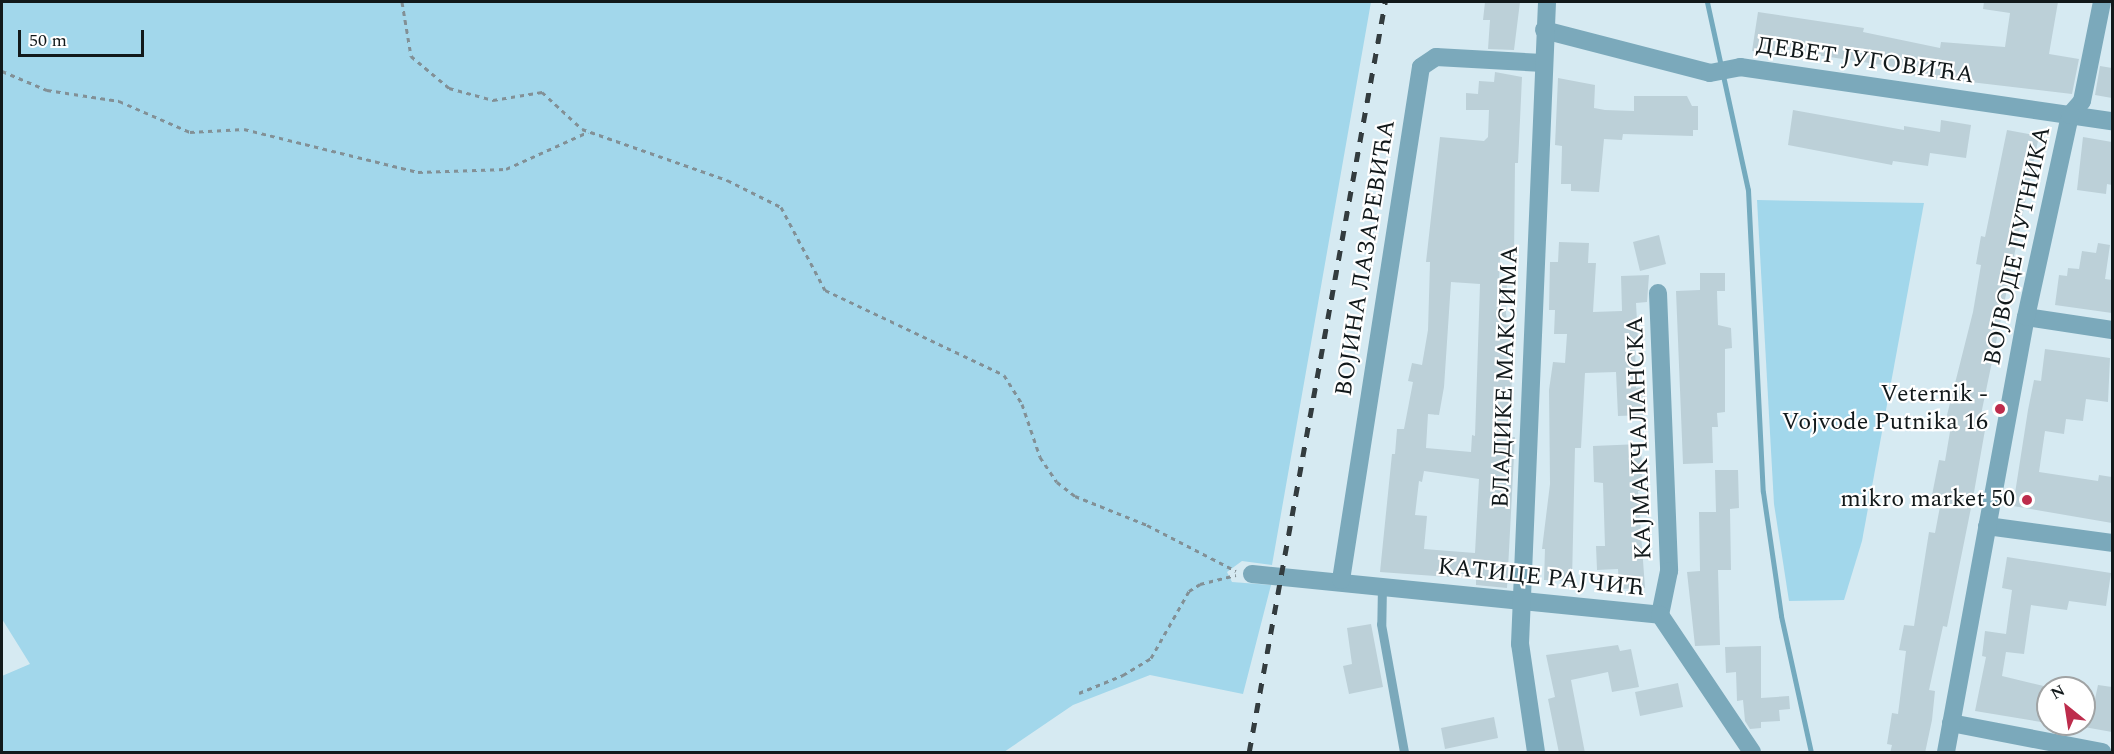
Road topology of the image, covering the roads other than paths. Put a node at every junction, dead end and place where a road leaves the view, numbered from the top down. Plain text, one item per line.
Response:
1 (1547, 2) edge
2 (2102, 2) edge
3 (1544, 30) junction
4 (1543, 63) junction
5 (2070, 115) junction
6 (2112, 121) edge
7 (1658, 294) dead end
8 (2026, 317) junction
9 (2112, 330) edge
10 (1987, 526) junction
11 (2112, 543) edge
12 (1252, 574) dead end
13 (1341, 580) junction
14 (1382, 585) junction
15 (1521, 599) junction
16 (1660, 615) junction
17 (1951, 723) junction
18 (1404, 753) edge
19 (1536, 753) edge
20 (1752, 753) edge
21 (1946, 753) edge
22 (2102, 753) edge

1 - 3 street, ВЛАДИКЕ МАКСИМА
2 - 5 street, ВОЈВОДЕ ПУТНИКА
3 - 4 street, ВЛАДИКЕ МАКСИМА
3 - 5 street, ДЕВЕТ ЈУГОВИЋА
4 - 13 street, ВОЈИНА ЛАЗАРЕВИЋА
4 - 15 street, ВЛАДИКЕ МАКСИМА
5 - 6 street, ДЕВЕТ ЈУГОВИЋА
5 - 8 street, ВОЈВОДЕ ПУТНИКА
7 - 16 street, КАЈМАКЧАЛАНСКА
8 - 9 street
8 - 10 street, ВОЈВОДЕ ПУТНИКА
10 - 11 street
10 - 17 street, ВОЈВОДЕ ПУТНИКА
12 - 13 street, КАТИЦЕ РАЈЧИЋ
13 - 14 street, КАТИЦЕ РАЈЧИЋ
14 - 15 street, КАТИЦЕ РАЈЧИЋ
14 - 18 lane
15 - 16 street, КАТИЦЕ РАЈЧИЋ
15 - 19 street, ВЛАДИКЕ МАКСИМА
16 - 20 street, КАТИЦЕ РАЈЧИЋ
17 - 21 street, ВОЈВОДЕ ПУТНИКА
17 - 22 street

